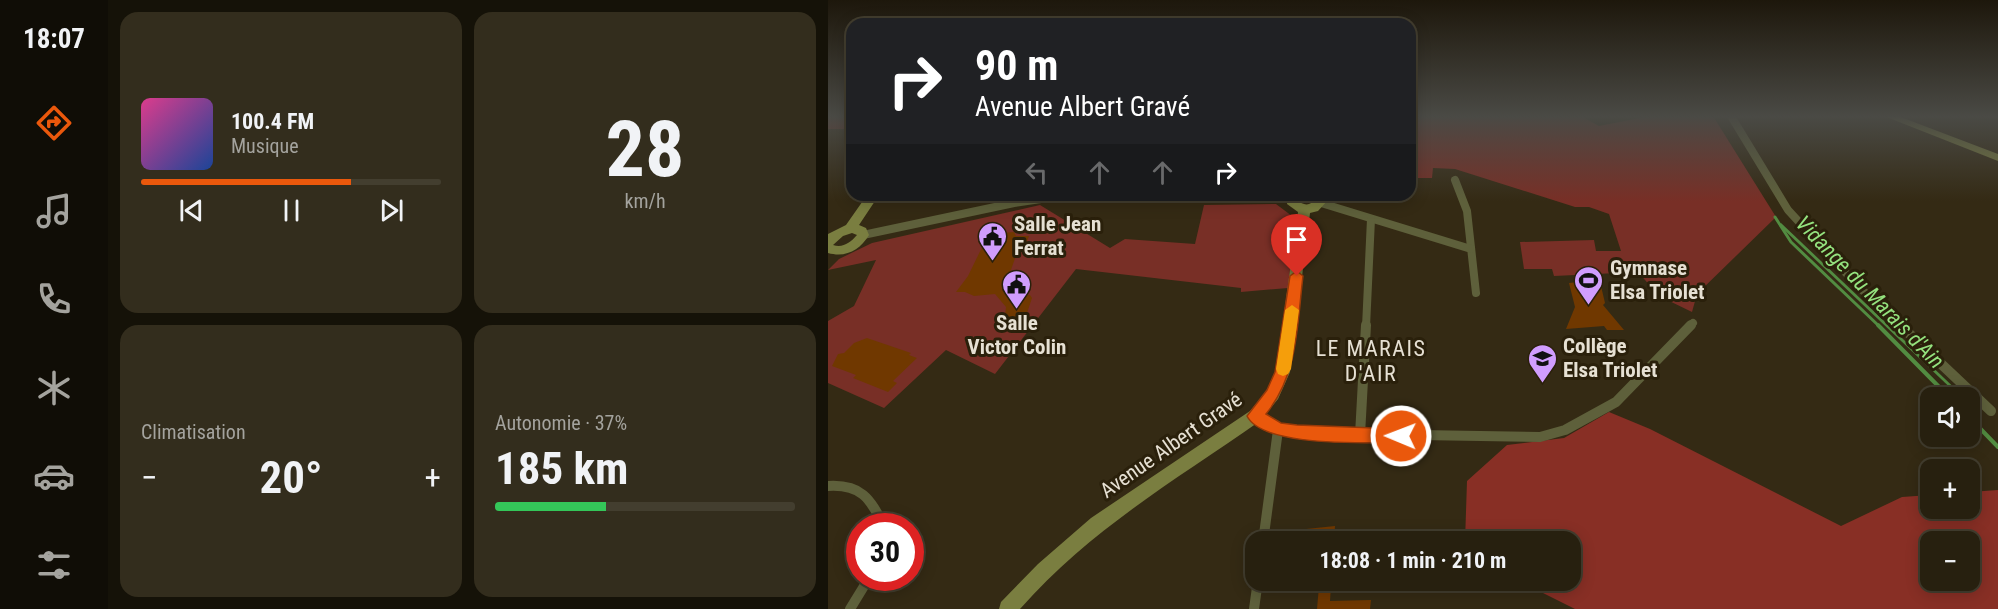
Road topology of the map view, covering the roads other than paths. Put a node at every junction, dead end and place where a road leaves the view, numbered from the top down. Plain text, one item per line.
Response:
1 (1748, 144) edge
2 (1963, 144) edge
3 (1998, 158) edge
4 (1455, 180) dead end
5 (869, 201) edge
6 (1028, 201) edge
7 (1294, 201) edge
8 (1319, 201) edge
9 (1326, 201) edge
10 (1304, 210) junction
11 (1371, 219) junction
12 (850, 229) junction
13 (863, 235) junction
14 (1471, 249) junction
15 (830, 250) edge
16 (1476, 293) dead end
17 (1693, 323) dead end
18 (1991, 411) dead end
19 (1255, 416) junction
20 (1278, 430) junction
21 (1360, 435) junction
22 (828, 486) edge
23 (878, 513) edge
24 (1264, 531) edge
25 (861, 591) edge
26 (1256, 591) edge
27 (850, 609) edge
28 (1008, 609) edge
29 (1254, 609) edge

1 - 18 street
2 - 3 street
4 - 14 street
5 - 12 street
6 - 13 street
7 - 10 street
8 - 10 street
9 - 11 street
10 - 19 street, Avenue Albert Gravé
11 - 14 street
11 - 21 street
12 - 13 street
12 - 15 street
13 - 15 street
14 - 16 street
17 - 21 street
19 - 20 street
19 - 28 street, Avenue Albert Gravé
20 - 21 street
20 - 24 street
22 - 23 street
25 - 27 street
26 - 29 street

